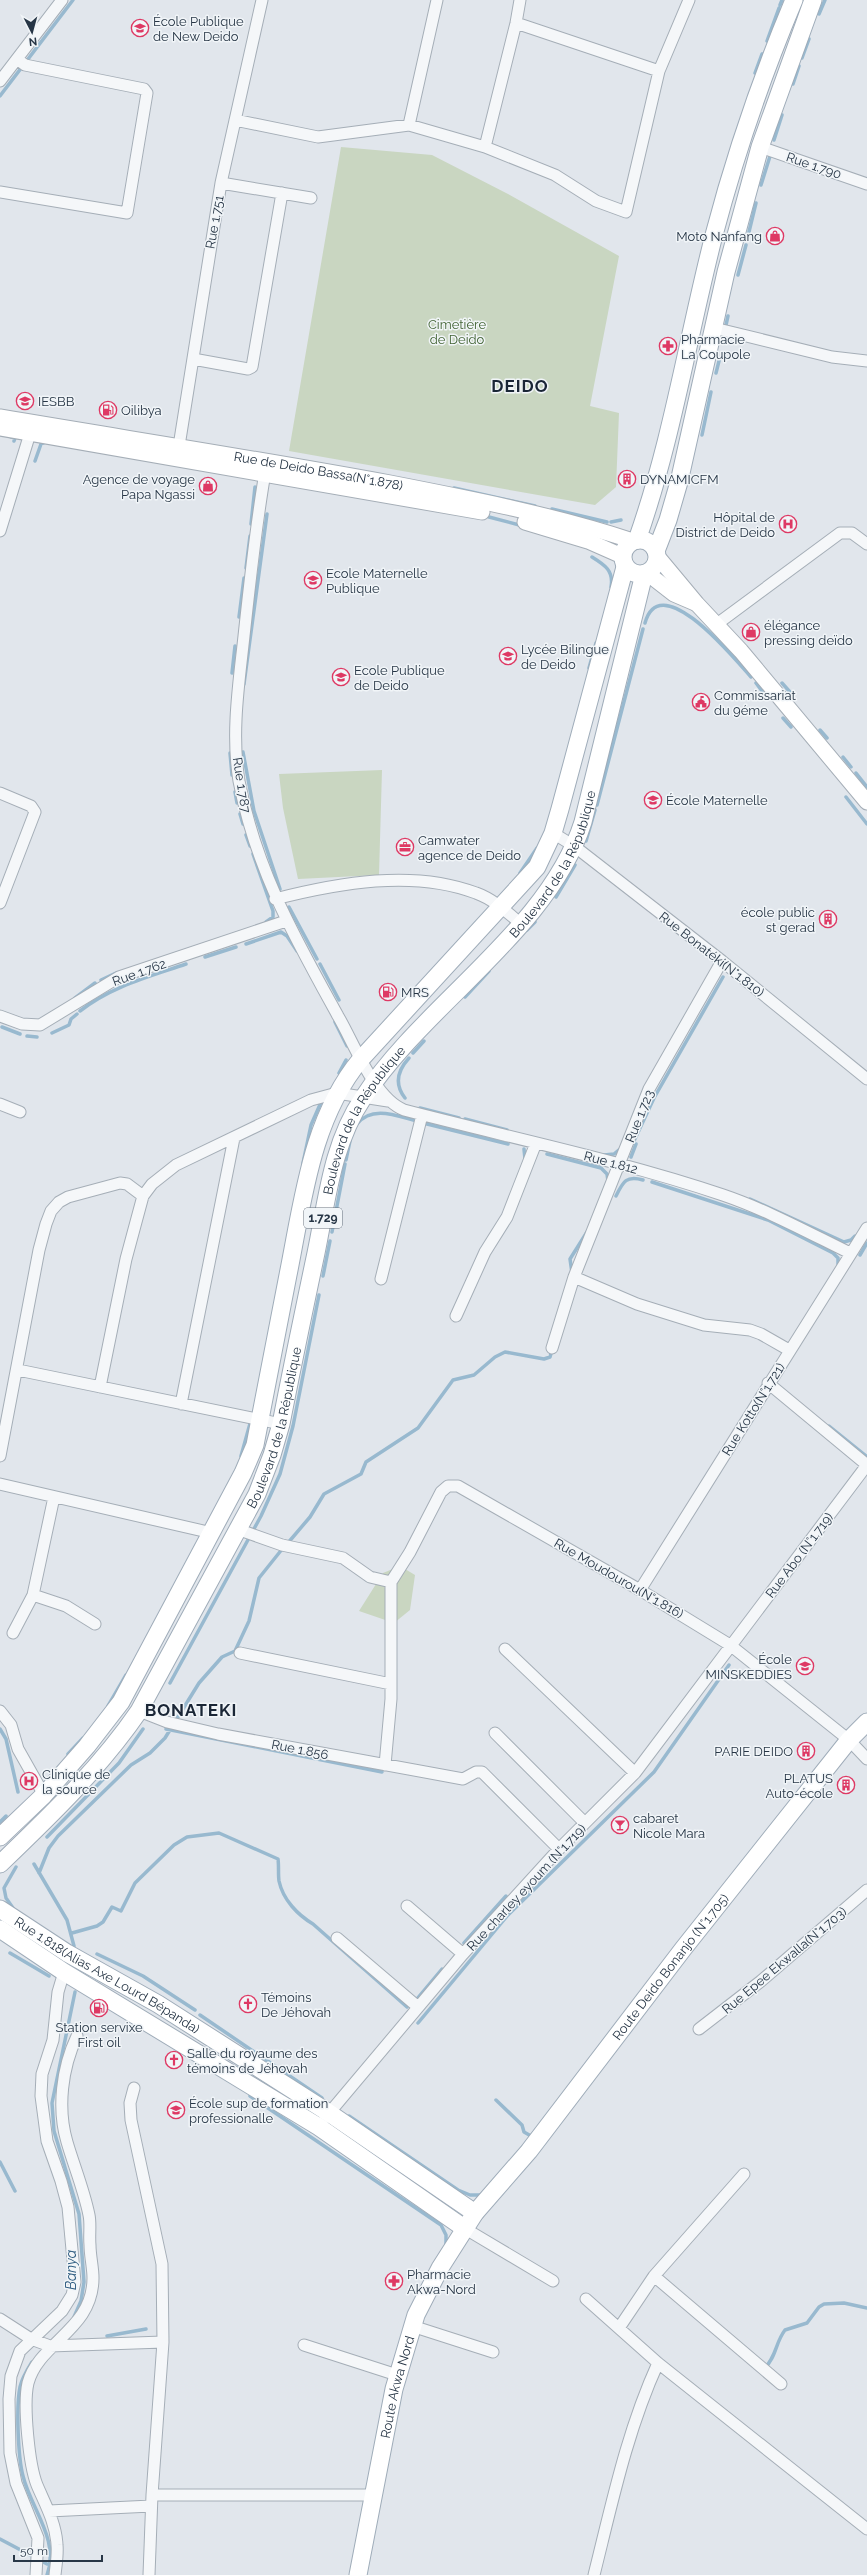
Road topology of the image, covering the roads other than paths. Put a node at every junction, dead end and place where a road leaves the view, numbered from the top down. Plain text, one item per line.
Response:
1 (62, 0) edge
2 (262, 0) edge
3 (437, 0) edge
4 (520, 0) edge
5 (794, 0) edge
6 (812, 0) edge
7 (687, 1) edge
8 (516, 24) junction
9 (17, 59) junction
10 (659, 71) junction
11 (0, 81) edge
12 (235, 120) junction
13 (409, 126) junction
14 (485, 147) junction
15 (760, 147) junction
16 (221, 183) junction
17 (867, 184) edge
18 (0, 192) edge
19 (282, 193) junction
20 (311, 198) dead end
21 (714, 328) junction
22 (193, 358) junction
23 (867, 361) edge
24 (0, 417) edge
25 (0, 428) edge
26 (32, 428) junction
27 (179, 446) junction
28 (266, 466) junction
29 (0, 531) edge
30 (635, 541) junction
31 (867, 544) edge
32 (656, 554) junction
33 (624, 562) junction
34 (645, 573) junction
35 (697, 604) junction
36 (717, 624) junction
37 (0, 794) edge
38 (867, 802) edge
39 (553, 833) junction
40 (574, 846) junction
41 (275, 899) junction
42 (0, 903) edge
43 (501, 907) junction
44 (286, 921) junction
45 (521, 924) junction
46 (722, 961) junction
47 (422, 993) junction
48 (439, 1009) junction
49 (0, 1016) edge
50 (361, 1059) junction
51 (867, 1080) edge
52 (375, 1081) junction
53 (337, 1093) junction
54 (363, 1098) junction
55 (388, 1101) junction
56 (0, 1104) edge
57 (20, 1112) dead end
58 (422, 1115) junction
59 (234, 1138) junction
60 (536, 1143) junction
61 (620, 1164) junction
62 (143, 1196) junction
63 (867, 1228) edge
64 (850, 1253) junction
65 (574, 1277) junction
66 (381, 1279) dead end
67 (456, 1316) dead end
68 (552, 1348) dead end
69 (789, 1350) junction
70 (18, 1370) junction
71 (768, 1383) junction
72 (100, 1387) junction
73 (181, 1404) junction
74 (260, 1420) junction
75 (281, 1424) junction
76 (0, 1456) edge
77 (867, 1465) edge
78 (0, 1484) edge
79 (54, 1497) junction
80 (212, 1533) junction
81 (246, 1533) junction
82 (391, 1582) junction
83 (640, 1590) junction
84 (33, 1595) junction
85 (96, 1624) dead end
86 (13, 1633) dead end
87 (730, 1645) junction
88 (505, 1649) dead end
89 (240, 1653) dead end
90 (391, 1684) junction
91 (0, 1711) edge
92 (139, 1711) junction
93 (867, 1722) edge
94 (495, 1733) dead end
95 (849, 1740) junction
96 (867, 1759) edge
97 (385, 1764) junction
98 (635, 1773) junction
99 (44, 1794) junction
100 (585, 1823) junction
101 (0, 1837) edge
102 (559, 1849) junction
103 (0, 1864) edge
104 (867, 1890) edge
105 (407, 1906) dead end
106 (0, 1908) edge
107 (0, 1929) edge
108 (337, 1938) dead end
109 (463, 1954) junction
110 (64, 1972) junction
111 (418, 2007) junction
112 (700, 2029) dead end
113 (77, 2036) dead end
114 (134, 2088) dead end
115 (329, 2113) junction
116 (319, 2127) junction
117 (744, 2174) dead end
118 (475, 2213) junction
119 (464, 2228) junction
120 (654, 2276) junction
121 (553, 2281) dead end
122 (586, 2299) dead end
123 (0, 2319) edge
124 (412, 2326) junction
125 (619, 2328) junction
126 (34, 2339) junction
127 (163, 2342) junction
128 (53, 2345) junction
129 (304, 2345) dead end
130 (493, 2352) dead end
131 (658, 2363) junction
132 (397, 2375) junction
133 (780, 2384) dead end
134 (373, 2495) junction
135 (152, 2500) junction
136 (49, 2511) junction
137 (867, 2529) edge
138 (36, 2575) edge
139 (55, 2575) edge
140 (149, 2575) edge
141 (358, 2575) edge
142 (594, 2575) edge

1 - 9 street
2 - 12 street, Rue 1.751
3 - 13 street
4 - 8 street
5 - 30 main road
6 - 15 main road
7 - 10 street
8 - 10 street
8 - 14 street
9 - 11 street
9 - 18 street
10 - 14 street
12 - 13 street
12 - 16 street, Rue 1.751
13 - 14 street
15 - 17 street, Rue 1.790
15 - 21 main road
16 - 19 street
16 - 22 street, Rue 1.751
19 - 20 street
19 - 22 street
21 - 23 street
21 - 32 main road
22 - 27 street, Rue 1.751
24 - 26 main road, Rue de Deido Bassa(N°1.878)
25 - 26 main road, Rue de Deido Bassa(N°1.878)
26 - 27 main road, Rue de Deido Bassa(N°1.878)
26 - 28 main road, Rue de Deido Bassa(N°1.878)
26 - 29 street
27 - 28 main road, Rue de Deido Bassa(N°1.878)
28 - 30 main road, Rue de Deido Bassa(N°1.878)
28 - 33 main road, Rue de Deido Bassa(N°1.878)
28 - 41 street, Rue 1.787
30 - 32 main road
30 - 33 main road
31 - 36 street
32 - 34 main road
32 - 35 main road
33 - 34 main road
33 - 39 main road, Boulevard de la République / 1.729
34 - 35 main road
34 - 40 main road, Boulevard de la République / 1.729
35 - 36 main road
36 - 38 main road
37 - 42 street
39 - 40 street, Rue Bonatéki(N°1.810)
39 - 43 main road, Boulevard de la République / 1.729
40 - 45 main road, Boulevard de la République / 1.729
40 - 46 street, Rue Bonatéki(N°1.810)
41 - 43 street
41 - 44 street, Rue 1.787
43 - 45 street
43 - 47 main road, Boulevard de la République / 1.729
44 - 49 street, Rue 1.762
44 - 50 street, Rue 1.787
45 - 48 main road, Boulevard de la République / 1.729
46 - 51 street, Rue Bonatéki(N°1.810)
46 - 61 street, Rue 1.723
47 - 48 main road
47 - 50 main road, Boulevard de la République / 1.729
48 - 52 main road, Boulevard de la République / 1.729
50 - 52 street, Rue 1.787
50 - 53 main road, Boulevard de la République / 1.729
52 - 54 main road, Boulevard de la République / 1.729
52 - 55 street, Rue 1.812
53 - 54 street
53 - 59 street
53 - 74 main road, Boulevard de la République / 1.729
54 - 55 street
54 - 75 main road, Boulevard de la République / 1.729
55 - 58 street, Rue 1.812
56 - 57 street
58 - 60 street, Rue 1.812
58 - 66 street
59 - 62 street
59 - 73 street
60 - 61 street, Rue 1.812
60 - 67 street
61 - 64 street, Rue 1.812
61 - 65 street, Rue 1.723
62 - 70 street
62 - 72 street
63 - 64 street, Rue Kotto(N°1.721)
64 - 69 street, Rue Kotto(N°1.721)
65 - 68 street, Rue 1.723
65 - 69 street
69 - 71 street, Rue Kotto(N°1.721)
70 - 72 street
70 - 76 street
71 - 77 street
71 - 83 street, Rue Kotto(N°1.721)
72 - 73 street
73 - 74 street
74 - 75 street
74 - 80 main road, Boulevard de la République / 1.729
75 - 81 main road, Boulevard de la République / 1.729
77 - 87 street, Rue Abo (N°1.719)
78 - 79 street
79 - 80 street
79 - 84 street
80 - 99 main road, Boulevard de la République / 1.729
81 - 82 street
81 - 92 main road, Boulevard de la République / 1.729
82 - 83 street, Rue Moudourou(N°1.816)
82 - 90 street
83 - 87 street, Rue Moudourou(N°1.816)
84 - 85 street
84 - 86 street
87 - 95 street, Rue Moudourou(N°1.816)
87 - 98 street, Rue charley eyoum (N°1.719)
88 - 98 street
89 - 90 street
90 - 97 street
91 - 99 street
92 - 97 street, Rue 1.856
92 - 103 main road, Boulevard de la République / 1.729
93 - 95 main road, Route Deido Bonanjo (N°1.705)
94 - 100 street
95 - 96 street, Rue Moudourou(N°1.816)
95 - 118 main road, Route Deido Bonanjo (N°1.705)
97 - 102 street, Rue 1.856
98 - 100 street, Rue charley eyoum (N°1.719)
99 - 101 main road, Boulevard de la République / 1.729
100 - 102 street, Rue charley eyoum (N°1.719)
102 - 109 street, Rue charley eyoum (N°1.719)
104 - 112 street, Rue Epee Ekwalla(N°1.703)
105 - 109 street
106 - 115 main road, Rue 1.818(Alias Axe Lourd Bépanda)
107 - 110 main road, Rue 1.818(Alias Axe Lourd Bépanda)
108 - 111 street
109 - 111 street, Rue charley eyoum (N°1.719)
110 - 116 main road, Rue 1.818(Alias Axe Lourd Bépanda)
110 - 126 street
111 - 115 street, Rue charley eyoum (N°1.719)
113 - 128 street
114 - 127 street
115 - 116 street, Rue charley eyoum (N°1.719)
115 - 118 main road, Rue 1.818(Alias Axe Lourd Bépanda)
116 - 119 main road, Rue 1.818(Alias Axe Lourd Bépanda)
117 - 120 street
118 - 119 main road, Route Akwa Nord
119 - 121 street
119 - 124 main road, Route Akwa Nord
120 - 125 street
120 - 133 street
122 - 125 street
123 - 126 street
124 - 130 street
124 - 132 main road, Route Akwa Nord
125 - 131 street
126 - 128 street
126 - 138 street
127 - 128 street
127 - 135 street
128 - 136 street
129 - 132 street
131 - 137 street
131 - 142 street
132 - 134 main road, Route Akwa Nord
134 - 135 street
134 - 141 main road, Route Akwa Nord
135 - 136 street
135 - 140 street
136 - 139 street

